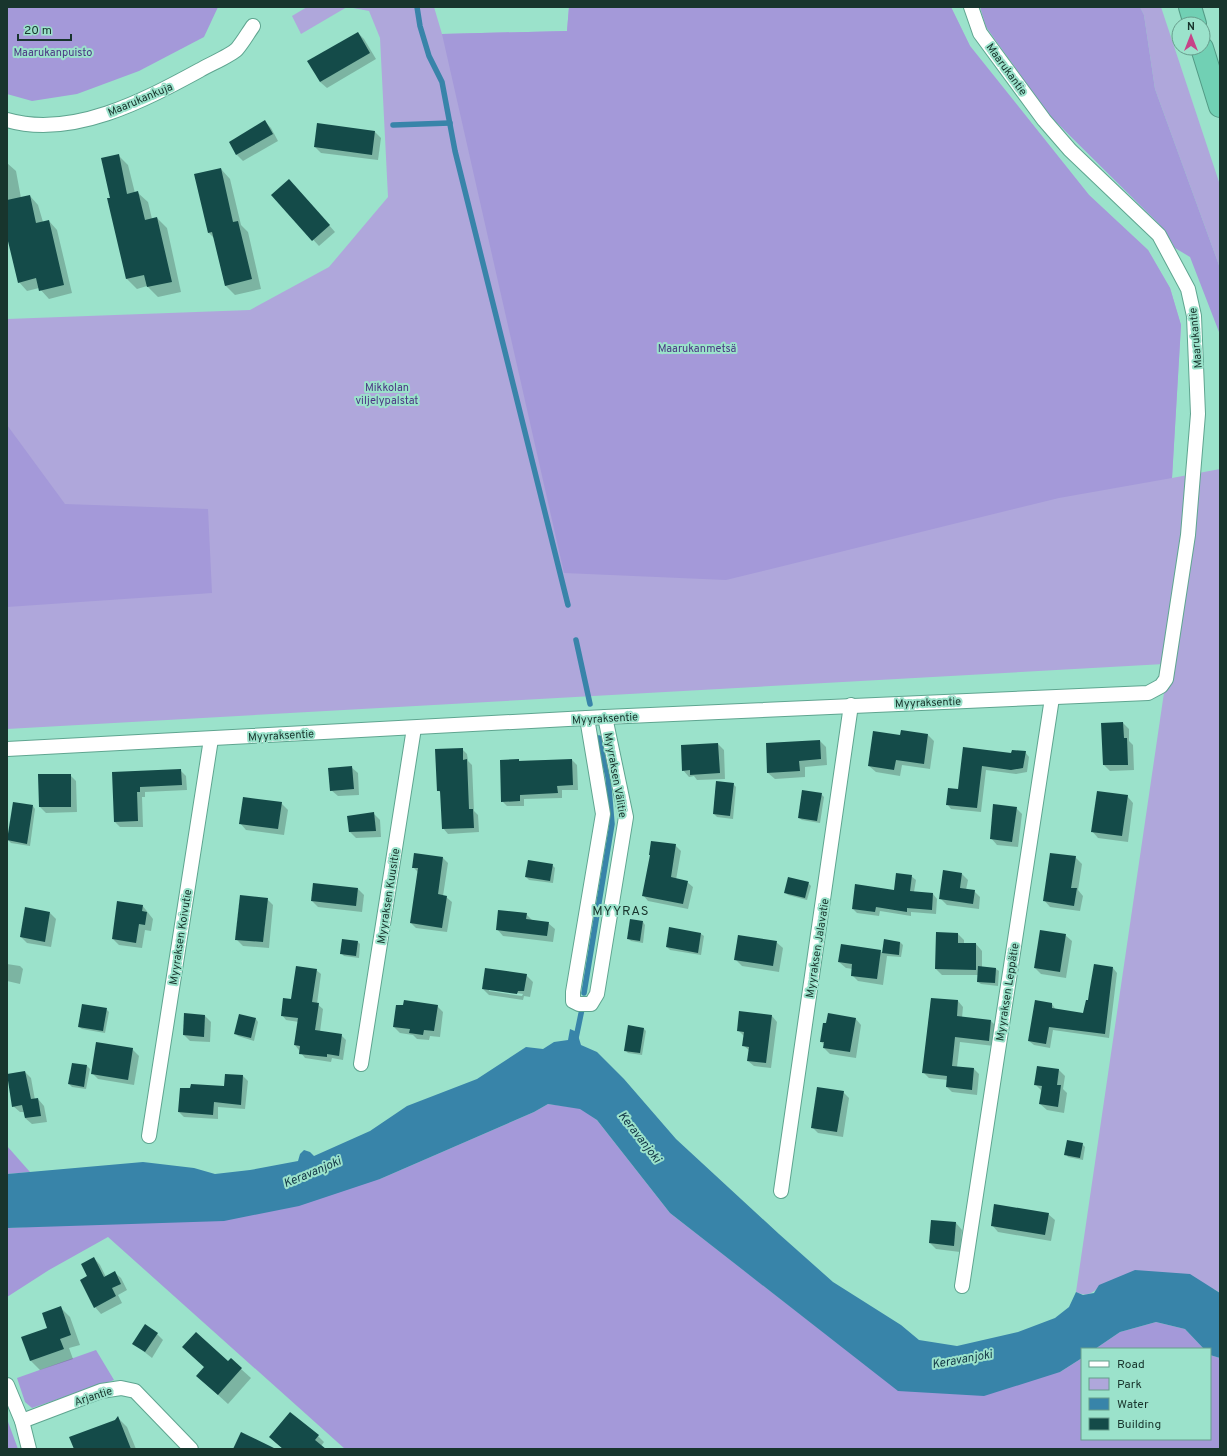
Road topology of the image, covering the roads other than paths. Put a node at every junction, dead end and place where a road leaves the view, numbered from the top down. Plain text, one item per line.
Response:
1 (971, 7) edge
2 (253, 26) dead end
3 (1204, 56) edge
4 (1220, 106) edge
5 (7, 120) edge
6 (1171, 648) joint
7 (1052, 698) junction
8 (851, 705) junction
9 (605, 717) junction
10 (587, 718) junction
11 (414, 728) junction
12 (211, 739) junction
13 (7, 752) edge
14 (361, 1064) dead end
15 (150, 1136) dead end
16 (782, 1191) dead end
17 (962, 1286) dead end
18 (7, 1385) edge
19 (22, 1421) junction
20 (29, 1449) edge
21 (191, 1449) edge

1 - 6 street, Maarukantie
2 - 5 street, Maarukankuja
3 - 4 highway
6 - 7 street, Myyraksentie
7 - 8 street, Myyraksentie
7 - 17 street, Myyraksen Leppätie
8 - 9 street, Myyraksentie
8 - 16 street, Myyraksen Jalavatie
9 - 10 street, Myyraksentie
9 - 10 street, Myyraksen Välitie
10 - 11 street, Myyraksentie
11 - 12 street, Myyraksentie
11 - 14 street, Myyraksen Kuusitie
12 - 13 street, Myyraksentie
12 - 15 street, Myyraksen Koivutie
18 - 19 street
19 - 20 street
19 - 21 street, Arjantie

